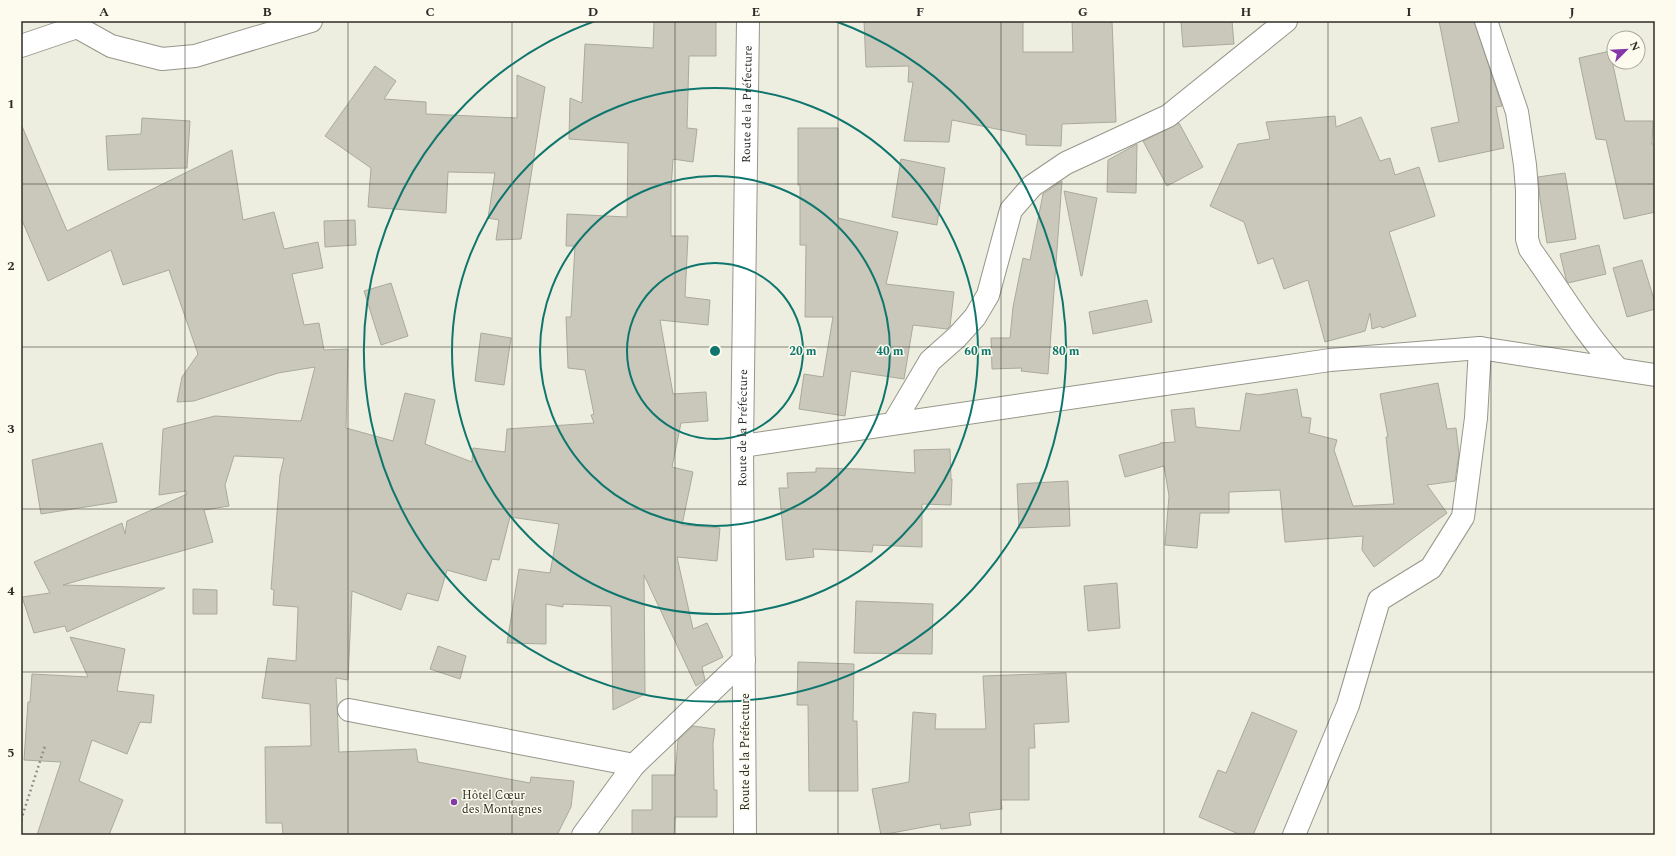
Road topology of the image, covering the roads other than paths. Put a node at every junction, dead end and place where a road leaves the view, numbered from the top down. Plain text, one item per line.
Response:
1 (311, 21) edge
2 (748, 21) edge
3 (1286, 21) edge
4 (1486, 21) edge
5 (76, 24) edge
6 (21, 46) edge
7 (1480, 348) junction
8 (1618, 369) junction
9 (1655, 375) edge
10 (894, 422) junction
11 (742, 446) junction
12 (744, 660) junction
13 (349, 710) dead end
14 (634, 765) junction
15 (583, 835) edge
16 (745, 835) edge
17 (1294, 835) edge

1 - 5 street
2 - 11 street, Route de la Préfecture
3 - 10 street
4 - 8 street
5 - 6 street
7 - 8 street
7 - 10 street
7 - 17 street
8 - 9 street
10 - 11 street
11 - 12 street, Route de la Préfecture
12 - 14 street
12 - 16 street, Route de la Préfecture
13 - 14 street
14 - 15 street

